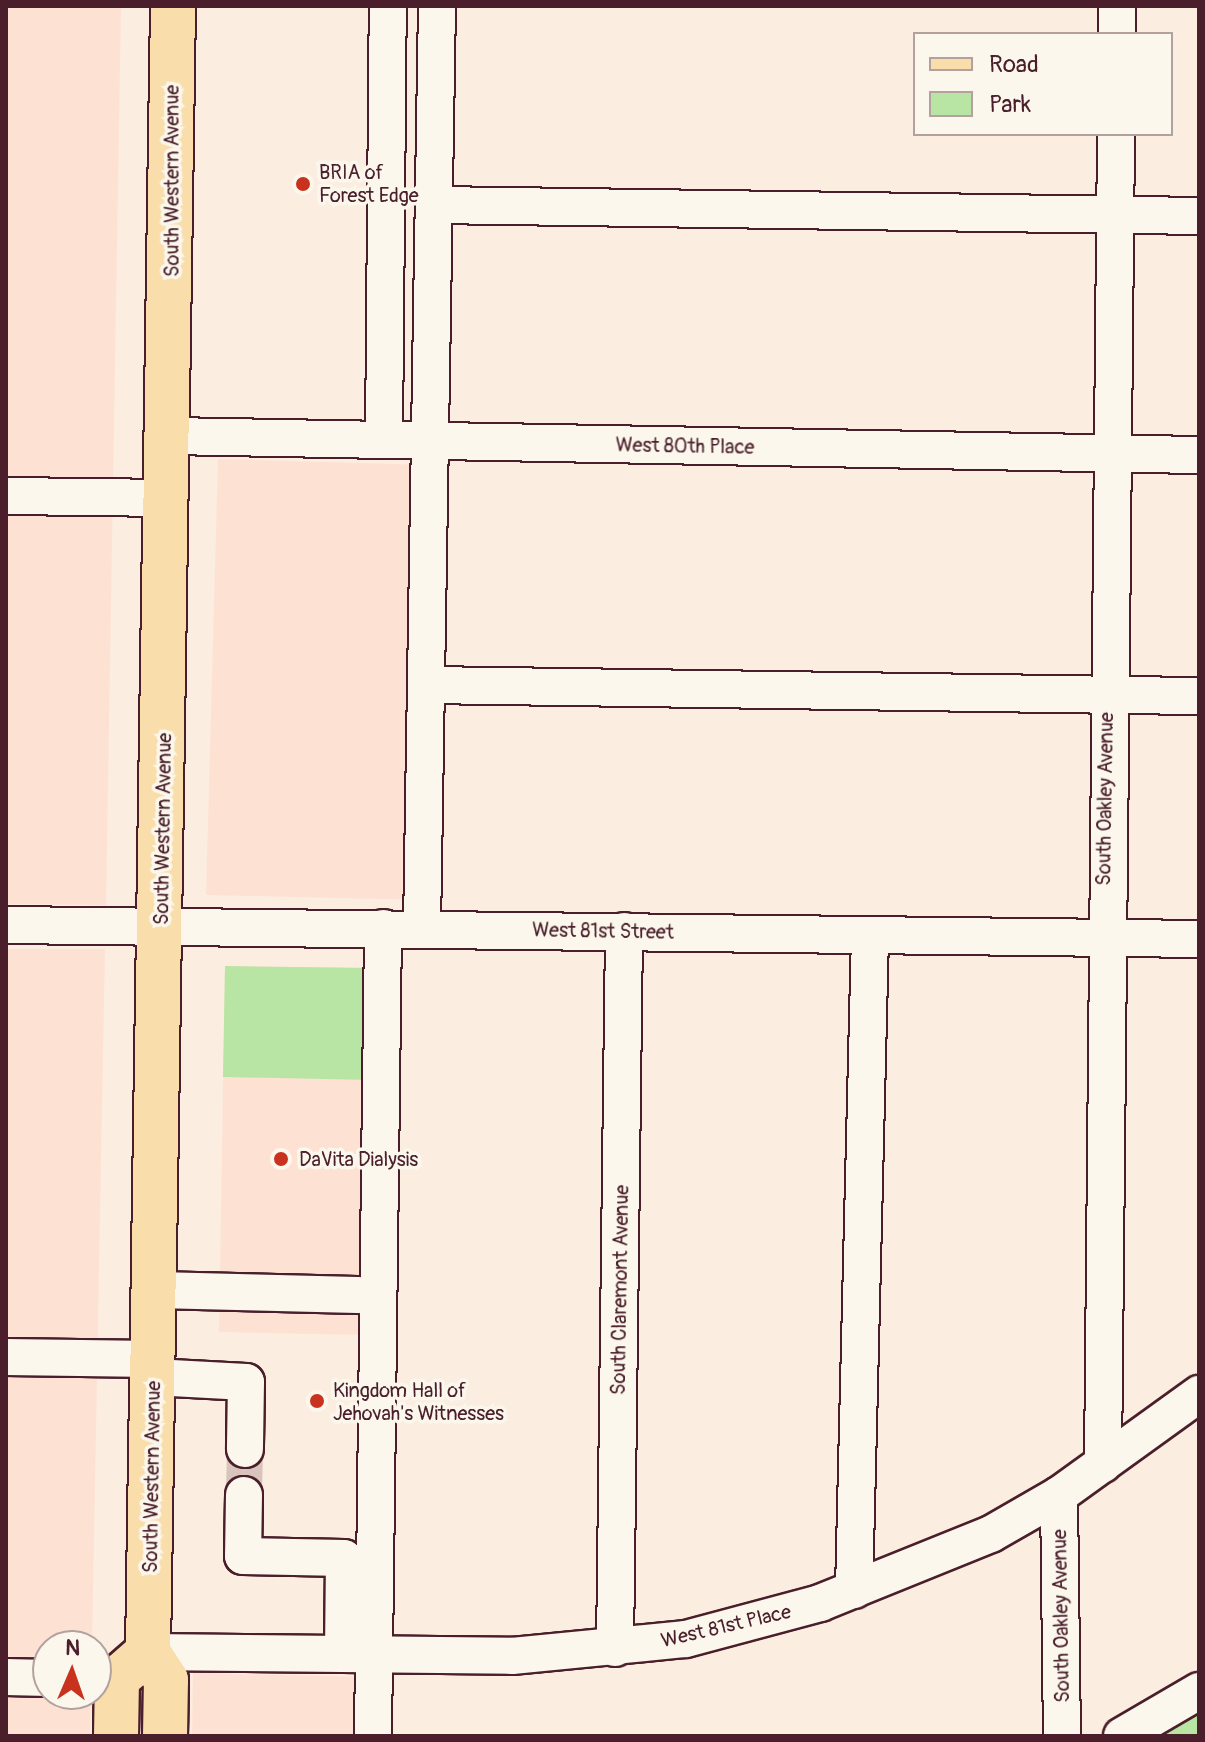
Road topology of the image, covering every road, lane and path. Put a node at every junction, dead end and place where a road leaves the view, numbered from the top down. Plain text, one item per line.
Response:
1 (173, 6) edge
2 (388, 6) edge
3 (437, 6) edge
4 (1117, 6) edge
5 (1117, 32) edge
6 (1116, 136) edge
7 (434, 205) junction
8 (1115, 215) junction
9 (1199, 216) edge
10 (170, 436) junction
11 (384, 440) junction
12 (430, 441) junction
13 (1112, 454) junction
14 (1199, 455) edge
15 (6, 496) edge
16 (169, 498) junction
17 (426, 685) junction
18 (1107, 695) junction
19 (1199, 696) edge
20 (6, 925) edge
21 (161, 925) junction
22 (383, 928) junction
23 (422, 928) junction
24 (624, 931) junction
25 (870, 935) junction
26 (1103, 938) junction
27 (1199, 939) edge
28 (155, 1290) junction
29 (359, 1295) dead end
30 (6, 1357) edge
31 (153, 1368) junction
32 (1199, 1394) edge
33 (245, 1449) tunnel mouth
34 (1103, 1464) junction
35 (244, 1495) tunnel mouth
36 (1059, 1495) junction
37 (854, 1590) junction
38 (615, 1648) junction
39 (358, 1654) junction
40 (121, 1670) edge
41 (6, 1677) edge
42 (32, 1678) edge
43 (1199, 1691) edge
44 (116, 1736) edge
45 (165, 1736) edge
46 (373, 1736) edge
47 (1062, 1736) edge
48 (1122, 1736) edge

1 - 10 main road, South Western Avenue
2 - 11 street
3 - 7 street
4 - 5 street
6 - 8 street, South Oakley Avenue
7 - 8 street
7 - 12 street
8 - 9 street
8 - 13 street, South Oakley Avenue
10 - 11 street, West 80th Place
10 - 16 main road, South Western Avenue
11 - 12 street, West 80th Place
12 - 13 street, West 80th Place
12 - 17 street
13 - 14 street, West 80th Place
13 - 18 street, South Oakley Avenue
15 - 16 street
16 - 21 main road, South Western Avenue
17 - 18 street
17 - 23 street
18 - 19 street
18 - 26 street, South Oakley Avenue
20 - 21 street, West 81st Street
21 - 22 street, West 81st Street
21 - 28 main road, South Western Avenue
22 - 23 street, West 81st Street
22 - 39 street
23 - 24 street, West 81st Street
24 - 25 street, West 81st Street
24 - 38 street, South Claremont Avenue
25 - 26 street, West 81st Street
25 - 37 street
26 - 27 street, West 81st Street
26 - 34 street, South Oakley Avenue
28 - 29 street
28 - 31 main road, South Western Avenue
30 - 31 street
31 - 33 street
31 - 40 main road, South Western Avenue
32 - 34 street, West 81st Place
34 - 36 street, West 81st Place
35 - 39 street
36 - 37 street, West 81st Place
36 - 47 street, South Oakley Avenue
37 - 38 street, West 81st Place
38 - 39 street, West 81st Place
39 - 40 street, West 81st Place
39 - 46 street
40 - 44 main road, South Western Avenue
40 - 45 main road, South Western Avenue
41 - 42 street
43 - 48 street

